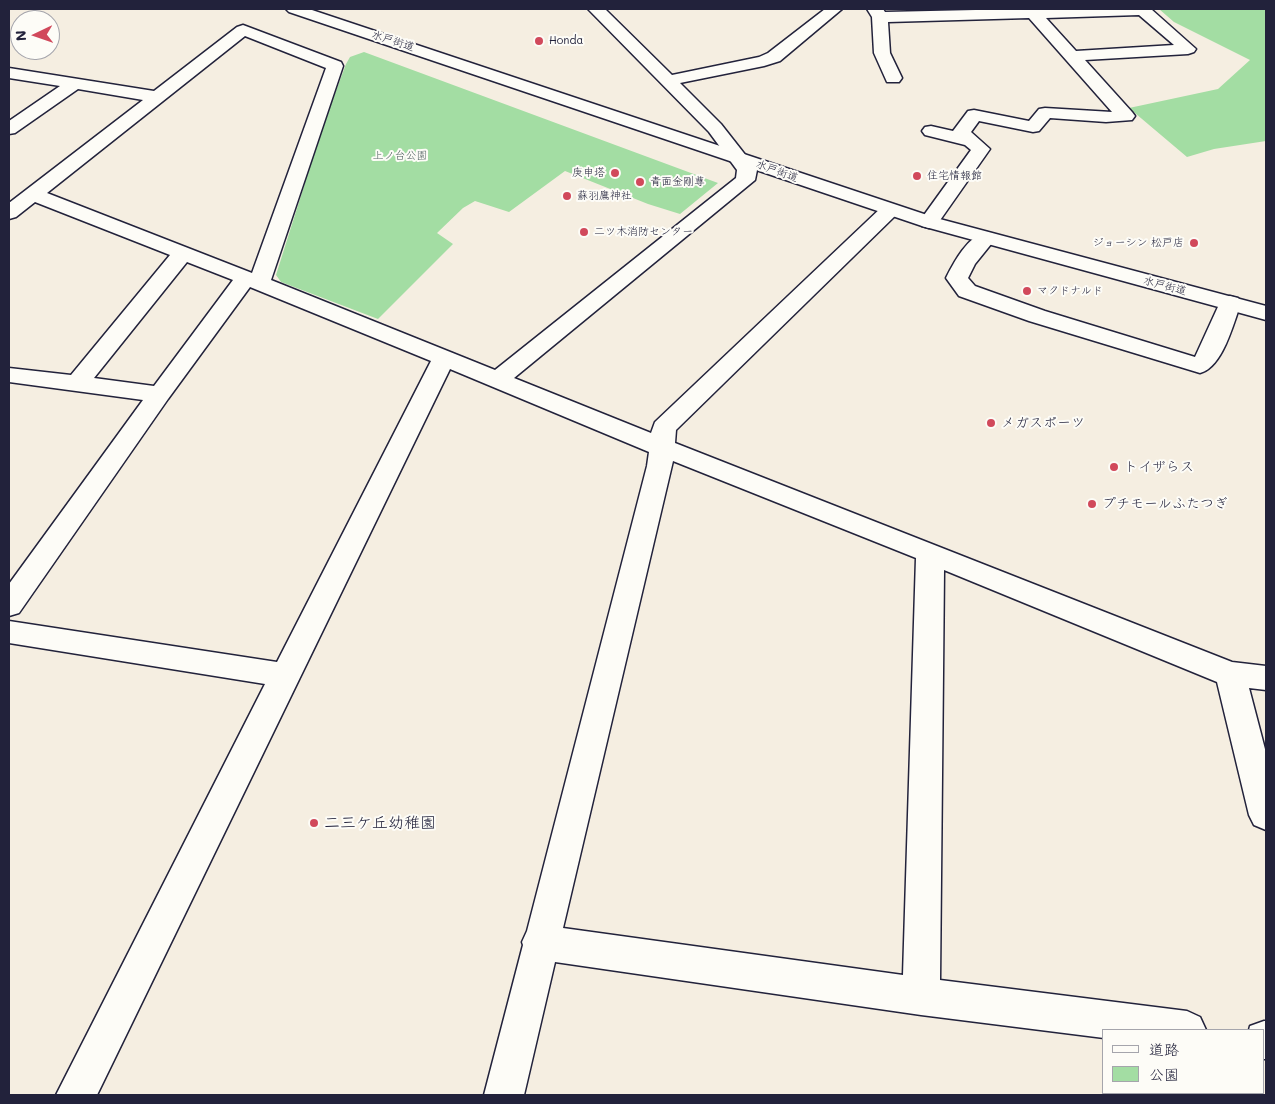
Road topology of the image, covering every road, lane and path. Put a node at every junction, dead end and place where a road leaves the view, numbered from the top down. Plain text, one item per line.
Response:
1 (294, 9) edge
2 (596, 9) edge
3 (834, 9) edge
4 (1142, 9) edge
5 (1031, 11) edge
6 (878, 13) edge
7 (1072, 56) junction
8 (9, 73) edge
9 (893, 78) dead end
10 (667, 80) junction
11 (75, 84) junction
12 (157, 97) junction
13 (9, 129) edge
14 (932, 131) dead end
15 (970, 141) junction
16 (738, 157) junction
17 (33, 194) junction
18 (890, 210) junction
19 (9, 213) edge
20 (929, 222) junction
21 (986, 238) junction
22 (182, 254) junction
23 (253, 281) junction
24 (1230, 303) junction
25 (1266, 313) edge
26 (444, 357) junction
27 (9, 376) edge
28 (497, 380) junction
29 (77, 384) junction
30 (160, 394) junction
31 (661, 447) junction
32 (930, 553) junction
33 (9, 605) edge
34 (9, 632) edge
35 (1230, 674) junction
36 (284, 675) junction
37 (1266, 678) edge
38 (1266, 815) edge
39 (540, 942) junction
40 (921, 996) junction
41 (1180, 1029) edge
42 (76, 1095) edge
43 (504, 1095) edge

1 - 16 main road, 水戸街道
2 - 10 main road
3 - 10 main road
4 - 5 main road
4 - 7 main road
5 - 6 main road
5 - 7 main road
6 - 9 main road
7 - 15 main road
8 - 11 main road
10 - 16 main road
11 - 12 main road
11 - 13 main road
12 - 17 main road
12 - 23 main road
14 - 15 main road
15 - 20 main road
16 - 18 main road, 水戸街道
16 - 28 main road
17 - 19 main road
17 - 22 main road
18 - 20 main road, 水戸街道
18 - 31 main road
20 - 21 main road, 水戸街道
21 - 24 main road, 水戸街道
21 - 24 main road
22 - 23 main road
22 - 29 main road
23 - 26 main road
23 - 30 main road
24 - 25 main road, 水戸街道
26 - 28 main road
26 - 36 main road
27 - 29 main road
28 - 31 main road
29 - 30 main road
30 - 33 main road
31 - 32 main road
31 - 39 main road
32 - 35 main road
32 - 40 main road
34 - 36 main road
35 - 37 main road
35 - 38 main road
36 - 42 main road
39 - 40 main road
39 - 43 main road
40 - 41 main road

